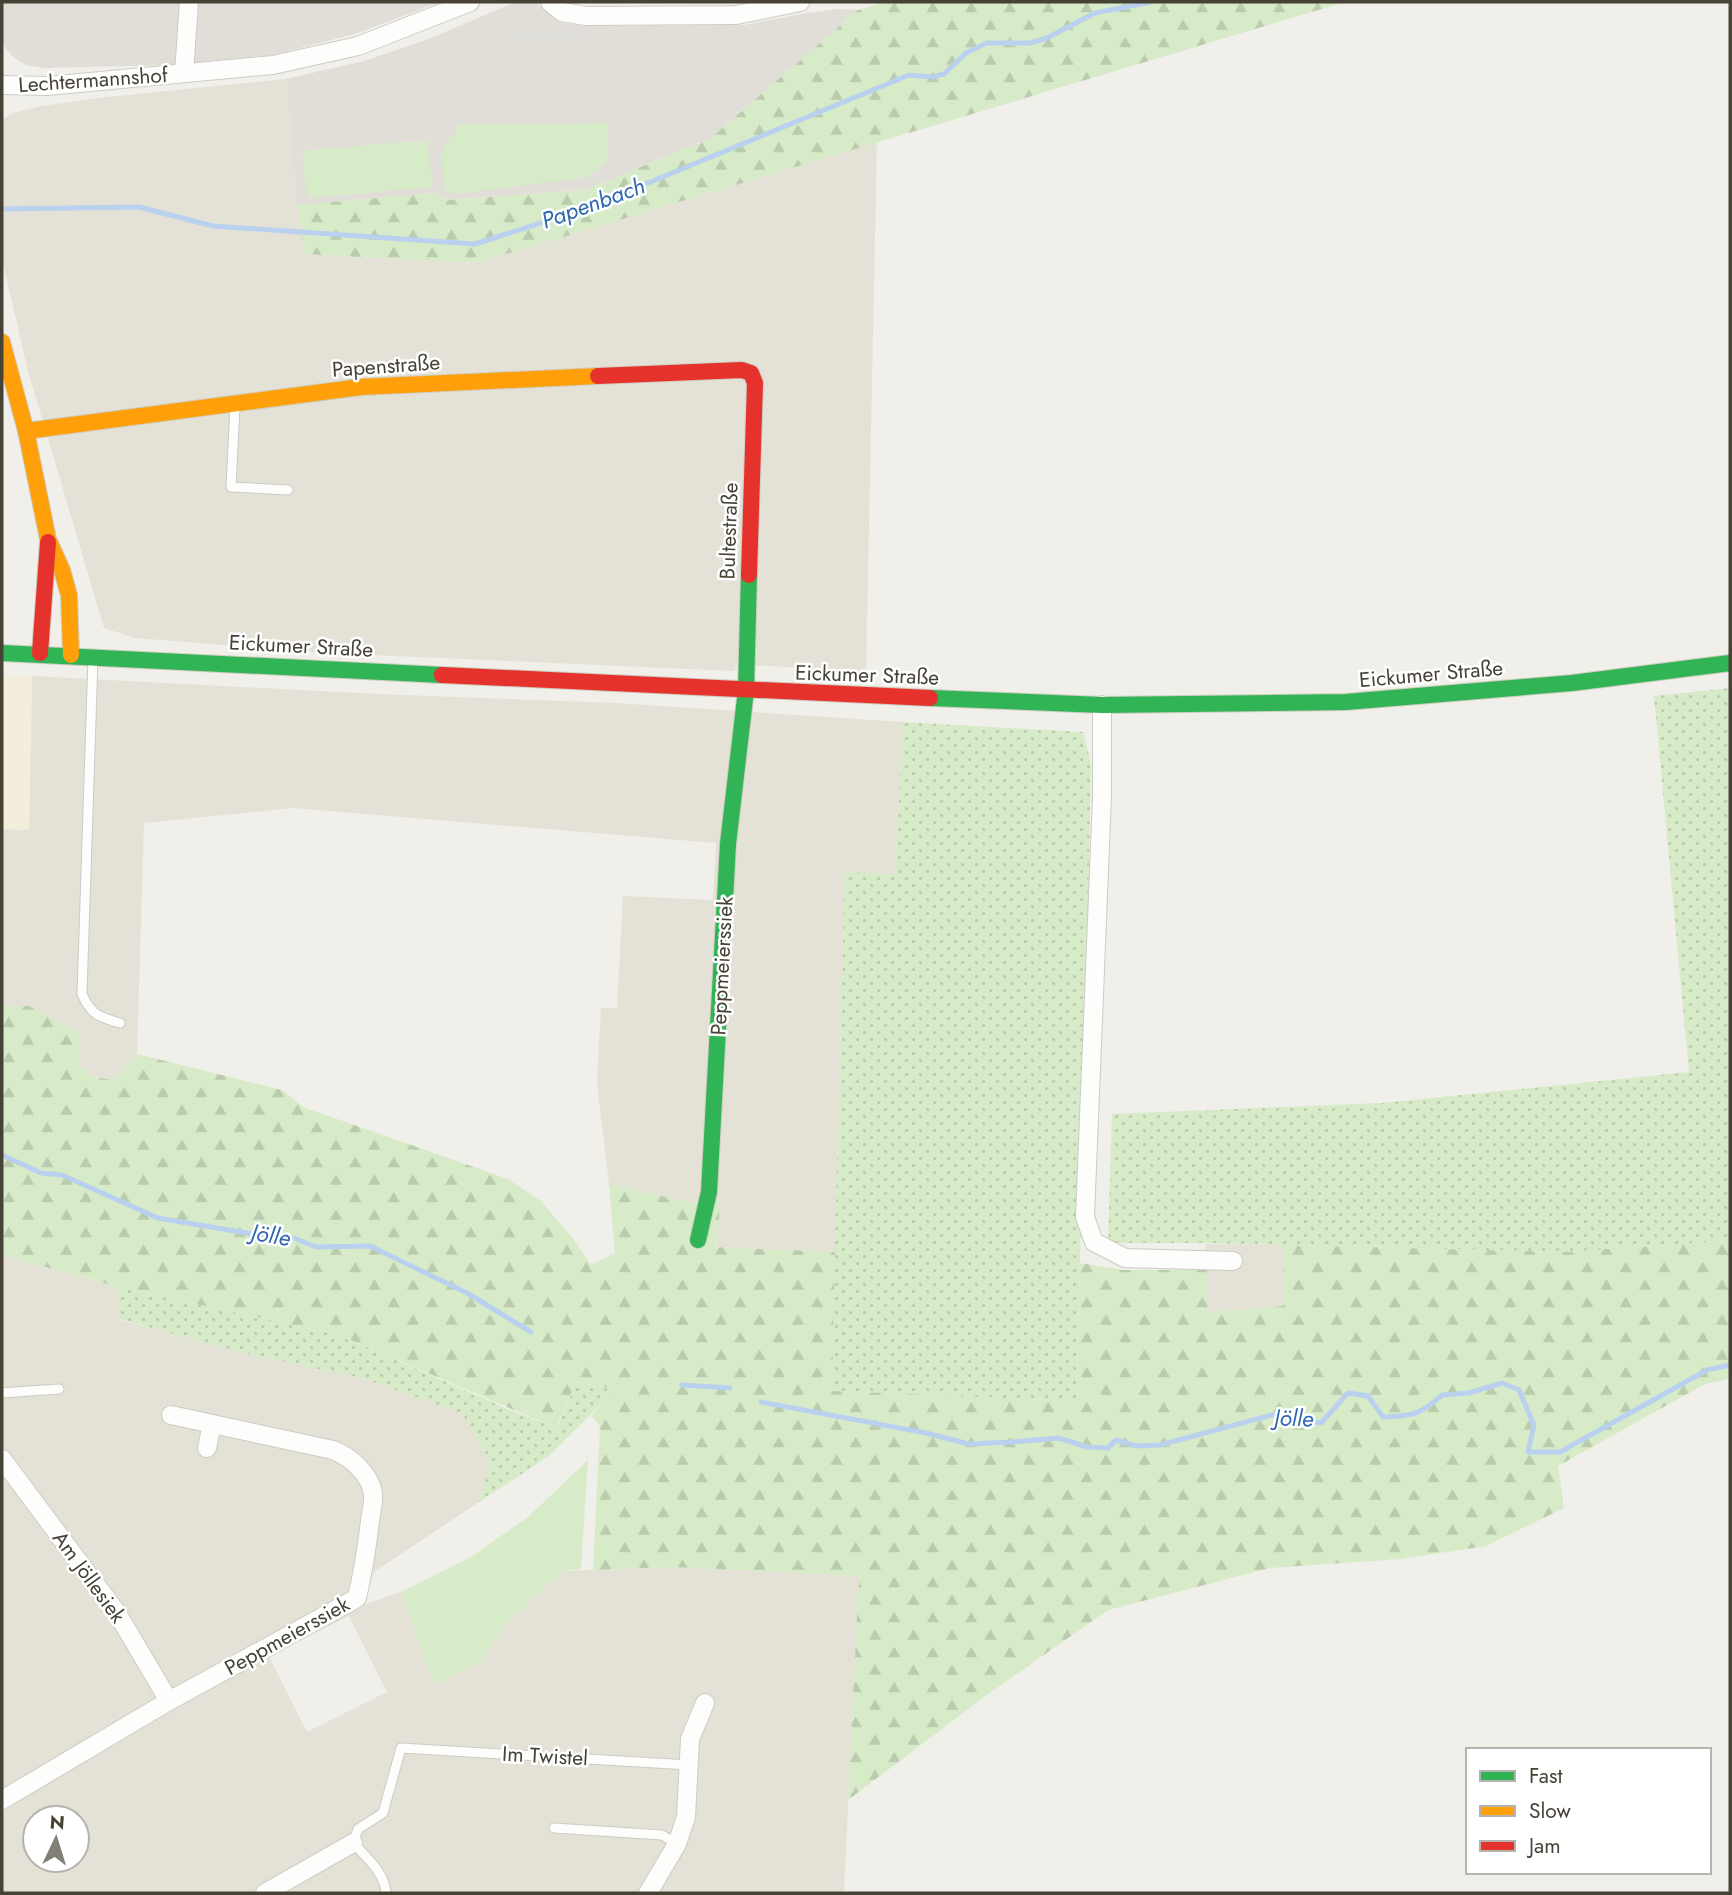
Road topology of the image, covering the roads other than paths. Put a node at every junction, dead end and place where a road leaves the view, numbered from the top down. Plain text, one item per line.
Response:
1 (189, 2) edge
2 (470, 2) edge
3 (550, 2) edge
4 (800, 2) edge
5 (184, 73) junction
6 (2, 86) edge
7 (2, 342) edge
8 (751, 373) joint
9 (236, 403) junction
10 (26, 431) junction
11 (288, 490) dead end
12 (48, 539) junction
13 (2, 653) edge
14 (40, 653) junction
15 (71, 655) junction
16 (93, 656) junction
17 (1730, 663) edge
18 (746, 691) junction
19 (1102, 705) junction
20 (120, 1023) dead end
21 (698, 1240) dead end
22 (1233, 1261) dead end
23 (59, 1389) dead end
24 (2, 1393) edge
25 (171, 1415) dead end
26 (212, 1424) junction
27 (207, 1448) dead end
28 (2, 1459) edge
29 (169, 1701) junction
30 (705, 1703) dead end
31 (689, 1765) junction
32 (2, 1800) edge
33 (554, 1828) dead end
34 (353, 1843) junction
35 (677, 1844) junction
36 (265, 1893) edge
37 (386, 1893) edge
38 (648, 1893) edge

1 - 5 street, Lechtermannshof
2 - 5 street, Lechtermannshof
3 - 4 street
5 - 6 street, Lechtermannshof
7 - 10 main road
8 - 9 main road, Papenstraße
8 - 18 main road, Bultestraße
9 - 10 main road, Papenstraße
9 - 11 lane
10 - 12 main road
12 - 14 main road
12 - 15 main road
13 - 14 main road, Eickumer Straße
14 - 15 main road, Eickumer Straße
15 - 16 main road, Eickumer Straße
16 - 18 main road, Eickumer Straße
16 - 20 lane
17 - 19 main road, Eickumer Straße
18 - 19 main road, Eickumer Straße
18 - 21 main road, Peppmeierssiek
19 - 22 street
23 - 24 lane
25 - 26 street, Peppmeierssiek
26 - 27 street
26 - 29 street, Peppmeierssiek
28 - 29 street, Am Jöllesiek
29 - 32 street, Peppmeierssiek
30 - 31 street
31 - 34 lane, Im Twistel
31 - 35 street
33 - 35 lane
34 - 36 street
34 - 37 lane
35 - 38 street

